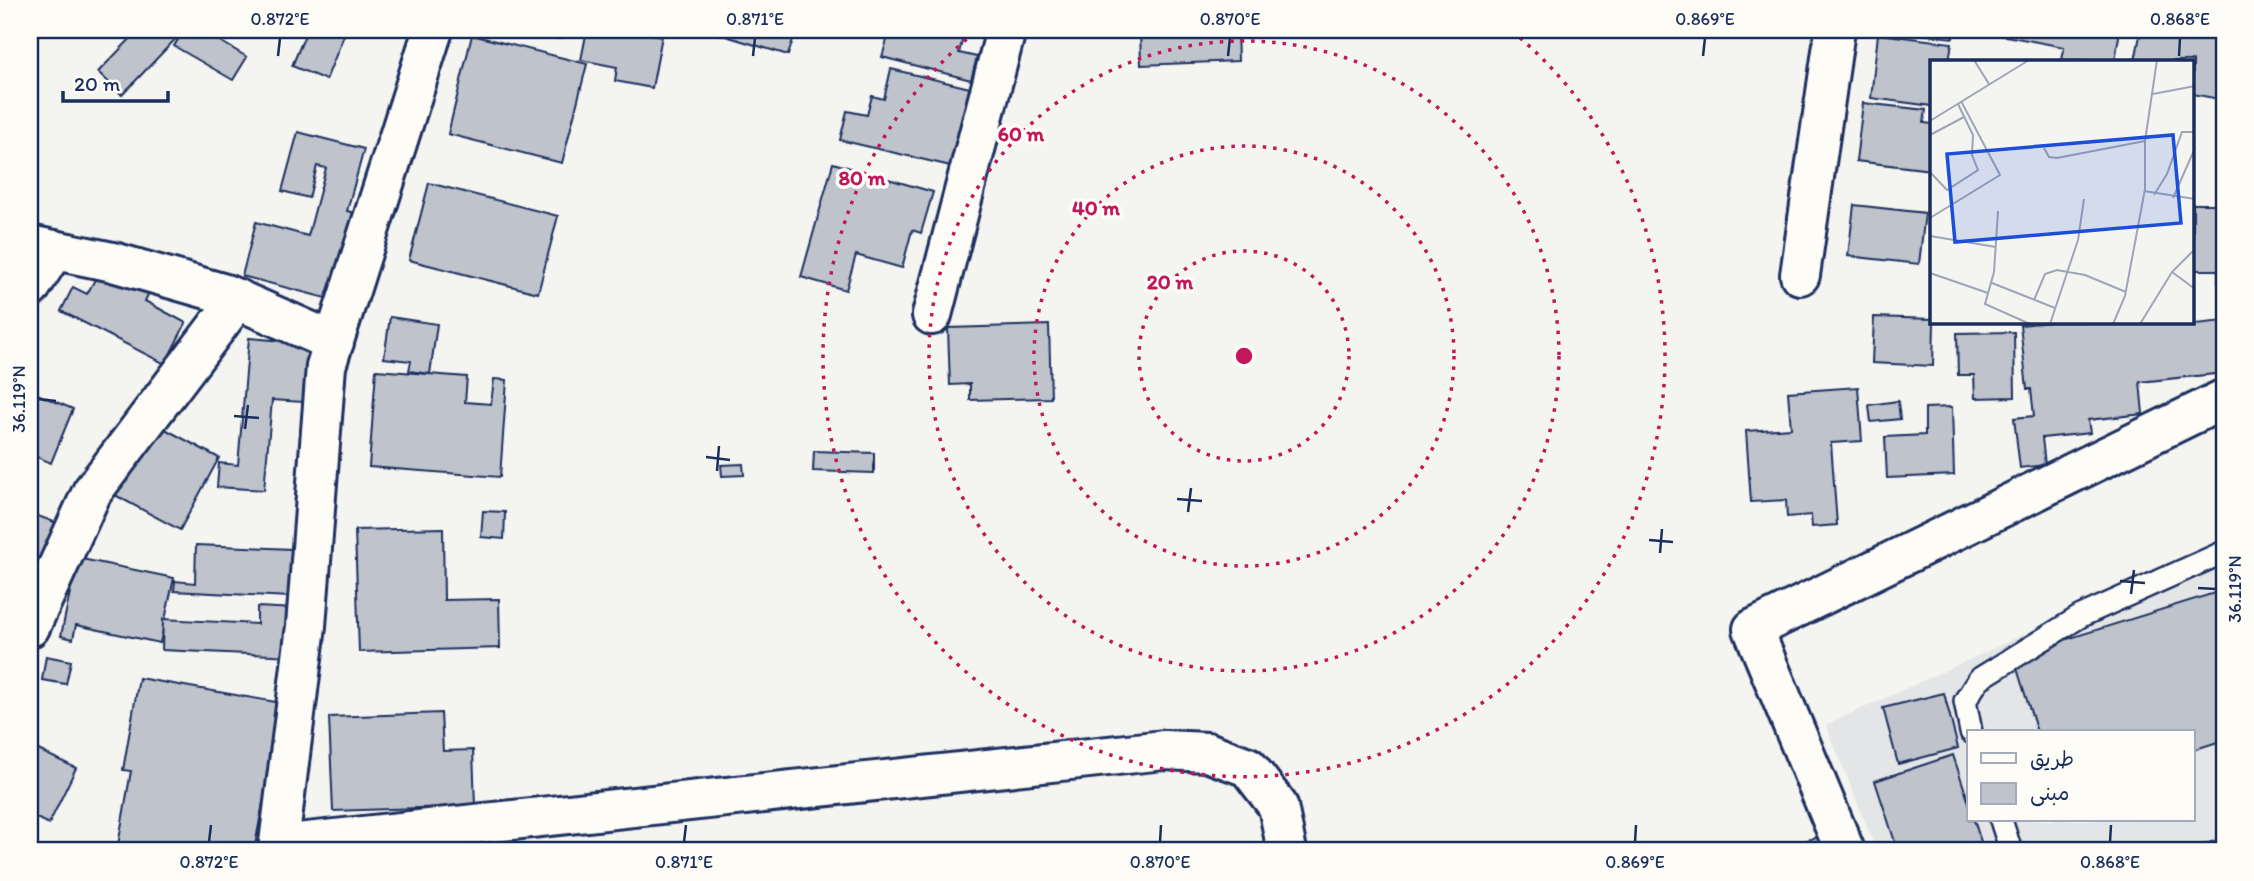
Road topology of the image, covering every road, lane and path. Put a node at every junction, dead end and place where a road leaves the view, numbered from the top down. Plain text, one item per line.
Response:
1 (433, 30) edge
2 (1006, 30) edge
3 (1835, 30) edge
4 (42, 248) edge
5 (1800, 275) dead end
6 (30, 288) edge
7 (238, 299) junction
8 (932, 315) dead end
9 (334, 342) junction
10 (2224, 399) edge
11 (2224, 552) edge
12 (30, 627) edge
13 (1971, 730) edge
14 (2002, 822) edge
15 (279, 848) edge
16 (1287, 851) edge
17 (1845, 851) edge
18 (2011, 851) edge

1 - 9 street
2 - 8 street
3 - 5 street
4 - 6 street
4 - 7 street
7 - 9 street
7 - 12 street
9 - 15 street
10 - 17 street
11 - 13 lane
14 - 18 lane
15 - 16 street

